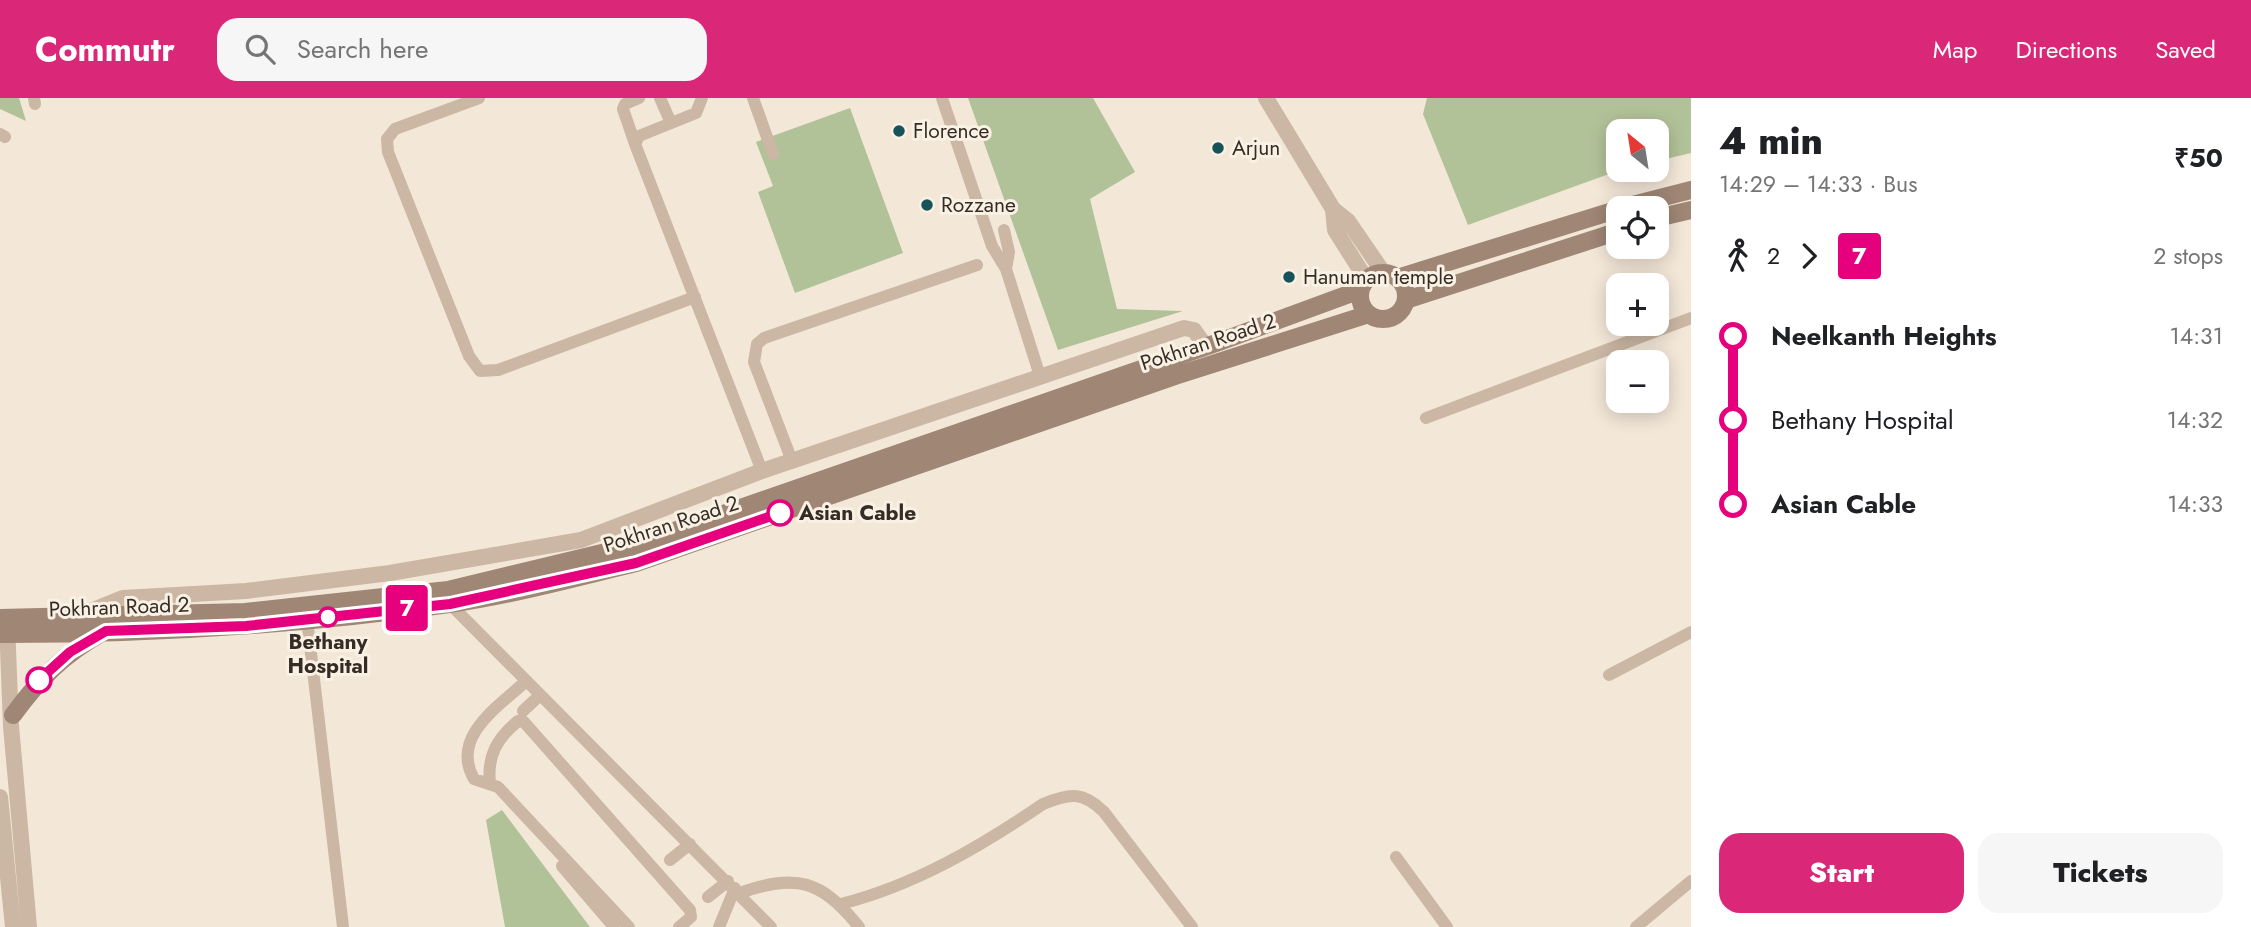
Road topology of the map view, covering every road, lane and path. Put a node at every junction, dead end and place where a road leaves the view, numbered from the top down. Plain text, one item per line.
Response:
1 (479, 98) edge
2 (639, 98) edge
3 (660, 98) edge
4 (702, 98) edge
5 (753, 98) edge
6 (942, 98) edge
7 (1266, 98) edge
8 (671, 123) junction
9 (635, 144) junction
10 (773, 153) dead end
11 (1691, 190) edge
12 (1669, 196) edge
13 (1691, 210) edge
14 (1606, 213) edge
15 (1669, 216) edge
16 (1004, 230) dead end
17 (1606, 235) edge
18 (977, 265) dead end
19 (1006, 269) junction
20 (1377, 280) junction
21 (695, 298) junction
22 (1406, 300) junction
23 (1369, 314) junction
24 (1691, 318) edge
25 (1206, 347) junction
26 (1040, 376) junction
27 (1426, 418) dead end
28 (792, 461) junction
29 (762, 471) junction
30 (449, 597) junction
31 (79, 616) junction
32 (307, 619) junction
33 (4, 626) edge
34 (106, 631) junction
35 (1691, 632) edge
36 (1609, 675) dead end
37 (531, 688) junction
38 (523, 711) dead end
39 (13, 715) junction
40 (490, 783) junction
41 (0, 797) edge
42 (690, 844) junction
43 (561, 853) junction
44 (1396, 858) dead end
45 (670, 860) dead end
46 (1691, 881) edge
47 (734, 887) junction
48 (708, 897) dead end
49 (841, 904) junction
50 (12, 905) edge
51 (13, 927) edge
52 (30, 927) edge
53 (343, 927) edge
54 (614, 927) edge
55 (629, 927) edge
56 (679, 927) edge
57 (719, 927) edge
58 (771, 927) edge
59 (859, 927) edge
60 (1192, 927) edge
61 (1447, 927) edge
62 (1636, 927) edge

1 - 21 street
2 - 9 street
3 - 8 street
4 - 8 street
5 - 10 street
6 - 19 street
7 - 20 street
8 - 9 street
9 - 21 street
11 - 12 main road, Pokhran Road 2
13 - 15 main road
14 - 20 main road, Pokhran Road 2
16 - 19 street
17 - 22 main road
18 - 28 street
19 - 26 street
20 - 22 main road
20 - 23 main road
20 - 25 main road, Pokhran Road 2
21 - 29 street
22 - 23 main road
23 - 30 main road, Pokhran Road 2
24 - 27 street
25 - 26 street
25 - 30 main road, Pokhran Road 2
26 - 28 street
28 - 29 street
29 - 31 street
30 - 31 main road, Pokhran Road 2
30 - 32 main road, Pokhran Road 2
30 - 37 street
31 - 33 main road, Pokhran Road 2
32 - 34 main road, Pokhran Road 2
32 - 53 street
33 - 34 main road, Pokhran Road 2
33 - 39 street
34 - 39 main road
35 - 36 street
37 - 38 street
37 - 40 street
37 - 42 street
39 - 50 street
40 - 43 street
40 - 56 street
41 - 50 street
42 - 45 street
42 - 47 street
43 - 54 street
43 - 55 street
44 - 61 street
46 - 62 street
47 - 48 street
47 - 49 street
47 - 57 street
47 - 58 street
49 - 59 street
49 - 60 street
50 - 51 street
50 - 52 street

